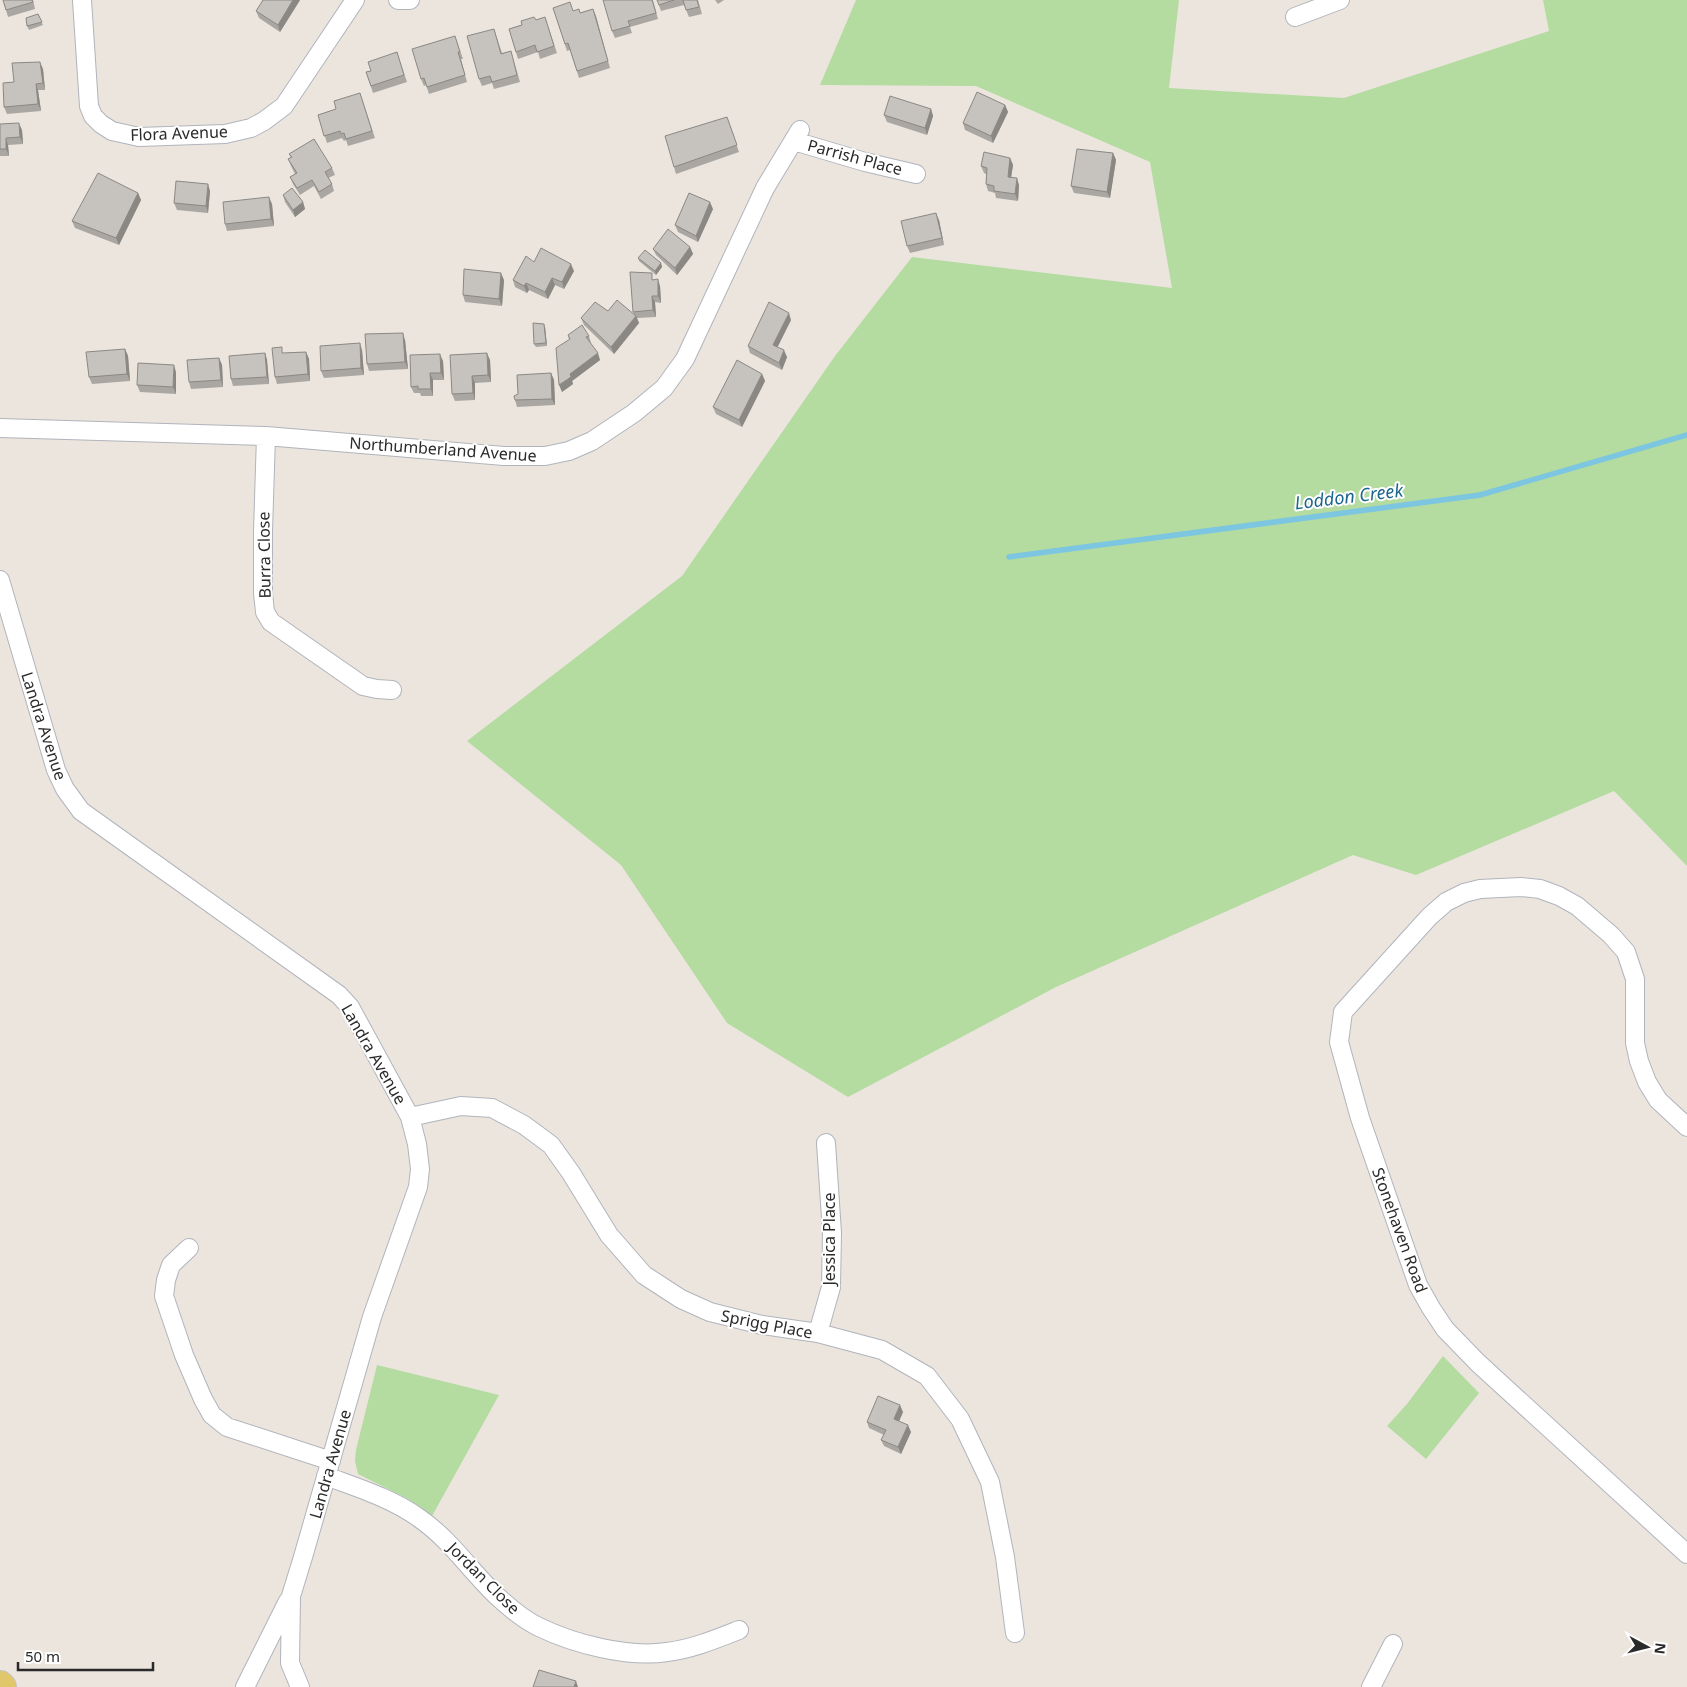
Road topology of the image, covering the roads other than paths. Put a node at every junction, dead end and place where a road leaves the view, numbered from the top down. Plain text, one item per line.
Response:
1 (82, 0) edge
2 (355, 0) edge
3 (398, 0) edge
4 (410, 0) edge
5 (1340, 0) edge
6 (1295, 17) dead end
7 (797, 135) joint
8 (916, 174) dead end
9 (0, 428) edge
10 (266, 436) junction
11 (0, 580) edge
12 (6, 622) edge
13 (392, 690) dead end
14 (410, 1117) junction
15 (1687, 1127) edge
16 (826, 1143) dead end
17 (188, 1248) dead end
18 (818, 1333) junction
19 (328, 1468) junction
20 (1687, 1554) edge
21 (291, 1596) junction
22 (739, 1630) dead end
23 (1015, 1633) dead end
24 (1393, 1644) dead end
25 (245, 1687) edge
26 (300, 1687) edge
27 (1371, 1687) edge

1 - 2 street, Flora Avenue
3 - 4 street
5 - 6 street
7 - 8 street, Parrish Place
7 - 10 street, Northumberland Avenue
9 - 10 street, Northumberland Avenue
10 - 13 street, Burra Close
11 - 12 street, Landra Avenue
12 - 14 street, Landra Avenue
14 - 18 street, Sprigg Place
14 - 19 street, Landra Avenue
15 - 20 street, Stonehaven Road
16 - 18 street, Jessica Place
17 - 19 street, Jordan Close
18 - 23 street, Sprigg Place
19 - 21 street, Landra Avenue
19 - 22 street, Jordan Close
21 - 25 street, Landra Avenue
21 - 26 street, Landra Avenue
24 - 27 street

